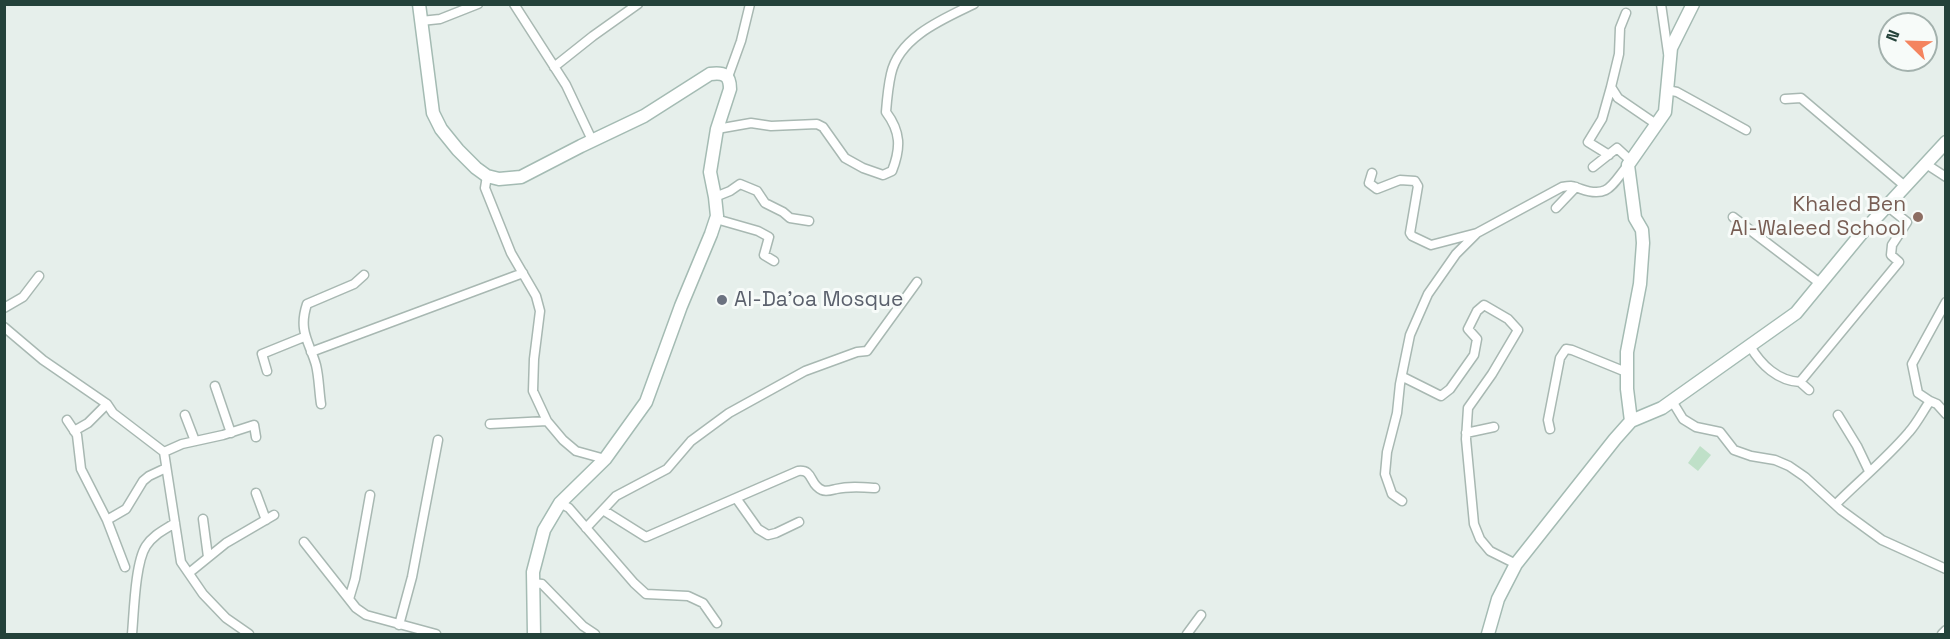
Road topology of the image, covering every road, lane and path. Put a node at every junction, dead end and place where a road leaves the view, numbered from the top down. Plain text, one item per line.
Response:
1 (419, 4) edge
2 (478, 4) edge
3 (514, 4) edge
4 (638, 4) edge
5 (750, 4) edge
6 (974, 4) edge
7 (1661, 4) edge
8 (1693, 4) edge
9 (1626, 13) dead end
10 (421, 21) junction
11 (1669, 65) junction
12 (554, 67) junction
13 (728, 77) junction
14 (1611, 87) junction
15 (1667, 90) junction
16 (1785, 99) dead end
17 (1656, 124) junction
18 (717, 129) junction
19 (1746, 130) dead end
20 (592, 140) junction
21 (1946, 142) edge
22 (1609, 154) junction
23 (1630, 163) junction
24 (1926, 164) junction
25 (1593, 167) dead end
26 (1372, 173) dead end
27 (487, 176) junction
28 (1946, 177) edge
29 (1576, 187) junction
30 (1905, 187) junction
31 (715, 197) junction
32 (1887, 206) junction
33 (1556, 208) dead end
34 (1733, 218) dead end
35 (716, 219) junction
36 (809, 221) dead end
37 (1477, 233) junction
38 (774, 261) dead end
39 (523, 273) junction
40 (364, 275) dead end
41 (39, 276) dead end
42 (917, 282) dead end
43 (1821, 284) junction
44 (1946, 302) edge
45 (4, 308) edge
46 (4, 327) edge
47 (304, 337) junction
48 (1750, 346) junction
49 (311, 352) junction
50 (267, 371) dead end
51 (1626, 372) junction
52 (1403, 377) junction
53 (1800, 382) junction
54 (215, 386) dead end
55 (1809, 390) dead end
56 (1672, 401) junction
57 (1930, 401) junction
58 (107, 404) junction
59 (321, 404) dead end
60 (1946, 414) edge
61 (185, 415) dead end
62 (1838, 415) dead end
63 (67, 420) dead end
64 (547, 421) junction
65 (1631, 421) junction
66 (490, 424) dead end
67 (1494, 427) dead end
68 (1550, 429) dead end
69 (74, 431) junction
70 (231, 433) junction
71 (1466, 433) junction
72 (256, 437) dead end
73 (438, 440) dead end
74 (195, 441) junction
75 (164, 452) junction
76 (604, 459) junction
77 (166, 468) junction
78 (1869, 471) junction
79 (874, 488) dead end
80 (256, 493) dead end
81 (370, 495) dead end
82 (736, 498) junction
83 (1402, 501) dead end
84 (560, 503) junction
85 (1836, 504) junction
86 (603, 510) junction
87 (203, 519) dead end
88 (107, 520) junction
89 (799, 522) dead end
90 (175, 523) junction
91 (586, 528) junction
92 (304, 542) dead end
93 (208, 557) junction
94 (1516, 564) junction
95 (125, 567) dead end
96 (1946, 569) edge
97 (189, 573) junction
98 (533, 583) junction
99 (349, 599) junction
100 (1201, 615) dead end
101 (717, 623) dead end
102 (399, 625) junction
103 (1946, 630) edge
104 (132, 634) edge
105 (249, 634) edge
106 (436, 634) edge
107 (534, 634) edge
108 (595, 634) edge
109 (1187, 634) edge
110 (1488, 634) edge
111 (1942, 634) edge

1 - 10 street
2 - 10 street
3 - 12 street
4 - 12 street
5 - 13 street
6 - 18 street
7 - 11 street
8 - 11 street
9 - 14 street
10 - 27 street
11 - 15 street
12 - 20 street
13 - 18 street
13 - 20 street
14 - 17 street
14 - 22 street
15 - 17 street
15 - 19 street
16 - 30 street
17 - 23 street
18 - 31 street
20 - 27 street
21 - 24 street
22 - 23 street
22 - 25 street
23 - 29 street
23 - 51 street
24 - 28 street
24 - 30 street
26 - 37 street
27 - 39 street
29 - 33 street
29 - 37 street
30 - 32 street
31 - 35 street
31 - 36 street
32 - 43 street
32 - 53 street
34 - 43 street
35 - 38 street
35 - 76 street
37 - 52 street
39 - 49 street
39 - 64 street
40 - 47 street
41 - 45 street
42 - 86 street
43 - 48 street
44 - 57 street
46 - 58 street
47 - 49 street
47 - 50 street
48 - 53 street
48 - 56 street
49 - 59 street
51 - 65 street
51 - 68 street
52 - 71 street
52 - 83 street
53 - 55 street
54 - 70 street
56 - 65 street
56 - 85 street
57 - 60 street
57 - 78 street
58 - 69 street
58 - 75 street
61 - 74 street
62 - 78 street
63 - 69 street
64 - 66 street
64 - 76 street
65 - 94 street
67 - 71 street
69 - 88 street
70 - 72 street
70 - 74 street
71 - 94 street
73 - 102 street
74 - 75 street
75 - 77 street
76 - 84 street
77 - 88 street
77 - 90 street
78 - 85 street
79 - 82 street
80 - 93 street
81 - 99 street
82 - 86 street
82 - 89 street
84 - 91 street
84 - 98 street
85 - 96 street
86 - 91 street
87 - 93 street
88 - 95 street
90 - 97 street
90 - 104 street
91 - 101 street
92 - 99 street
93 - 97 street
94 - 110 street
97 - 105 street
98 - 107 street
98 - 108 street
99 - 102 street
100 - 109 street
102 - 106 street
103 - 111 street

